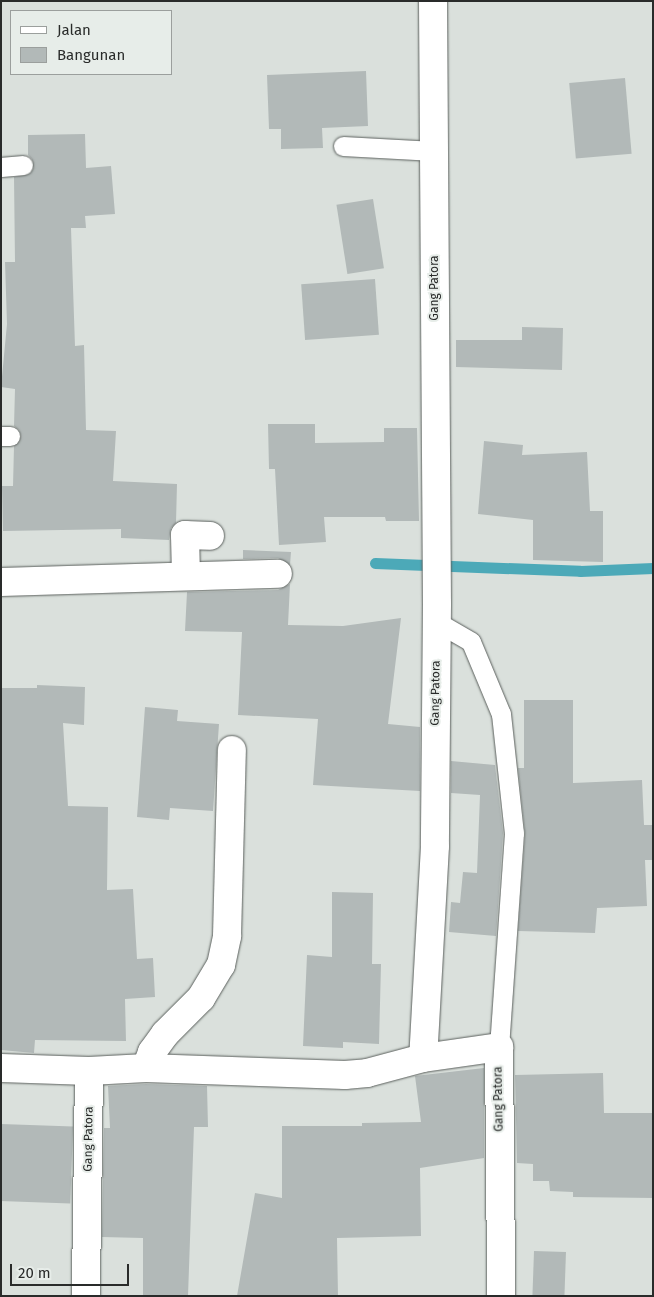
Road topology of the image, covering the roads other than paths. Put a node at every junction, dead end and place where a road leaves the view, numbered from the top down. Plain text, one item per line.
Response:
1 (433, 1) edge
2 (343, 146) dead end
3 (434, 151) junction
4 (23, 165) dead end
5 (1, 167) edge
6 (210, 536) dead end
7 (278, 574) dead end
8 (186, 576) junction
9 (1, 582) edge
10 (437, 622) junction
11 (232, 750) dead end
12 (498, 1047) junction
13 (423, 1058) junction
14 (1, 1068) edge
15 (146, 1068) junction
16 (90, 1071) junction
17 (86, 1296) edge
18 (501, 1296) edge

1 - 3 street, Gang Patora
2 - 3 lane
3 - 10 street, Gang Patora
4 - 5 lane
6 - 8 street
7 - 8 street
8 - 9 street
10 - 12 lane
10 - 13 street, Gang Patora
11 - 15 street
12 - 13 street
12 - 18 street, Gang Patora
13 - 15 street
14 - 16 street
15 - 16 street
16 - 17 street, Gang Patora

